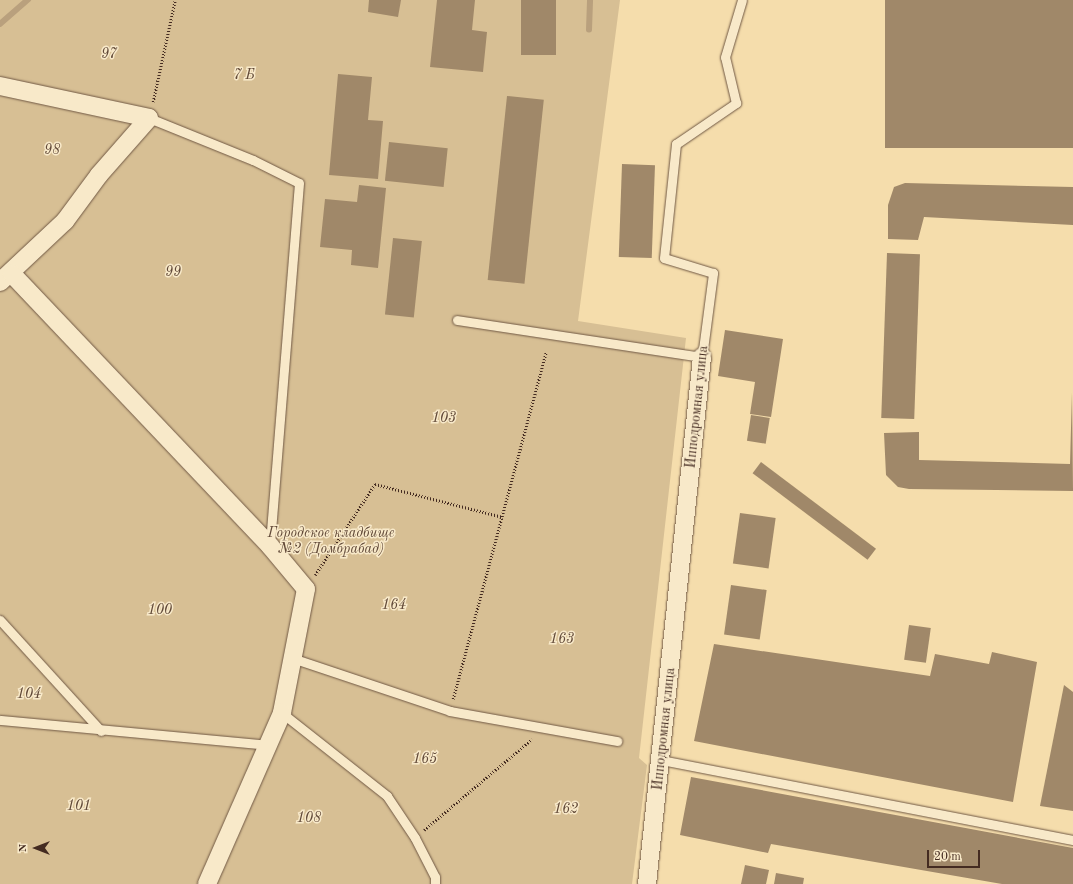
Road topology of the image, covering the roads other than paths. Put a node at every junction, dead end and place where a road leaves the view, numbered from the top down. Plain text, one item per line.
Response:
1 (742, 0) edge
2 (0, 86) edge
3 (150, 118) junction
4 (6, 278) edge
5 (457, 320) dead end
6 (702, 357) junction
7 (270, 546) junction
8 (0, 620) edge
9 (292, 658) junction
10 (282, 713) junction
11 (0, 720) edge
12 (101, 730) junction
13 (617, 741) dead end
14 (268, 746) junction
15 (661, 760) junction
16 (1073, 840) edge
17 (207, 884) edge
18 (435, 884) edge
19 (647, 884) edge

1 - 6 lane, Ипподромная улица
2 - 3 street
3 - 4 street
3 - 7 lane
4 - 7 street
5 - 6 lane
6 - 15 street, Ипподромная улица
7 - 9 street
8 - 12 lane
9 - 10 street
9 - 13 lane
10 - 14 street
10 - 18 lane
11 - 12 lane
12 - 14 lane
14 - 17 street
15 - 16 lane
15 - 19 street, Ипподромная улица

